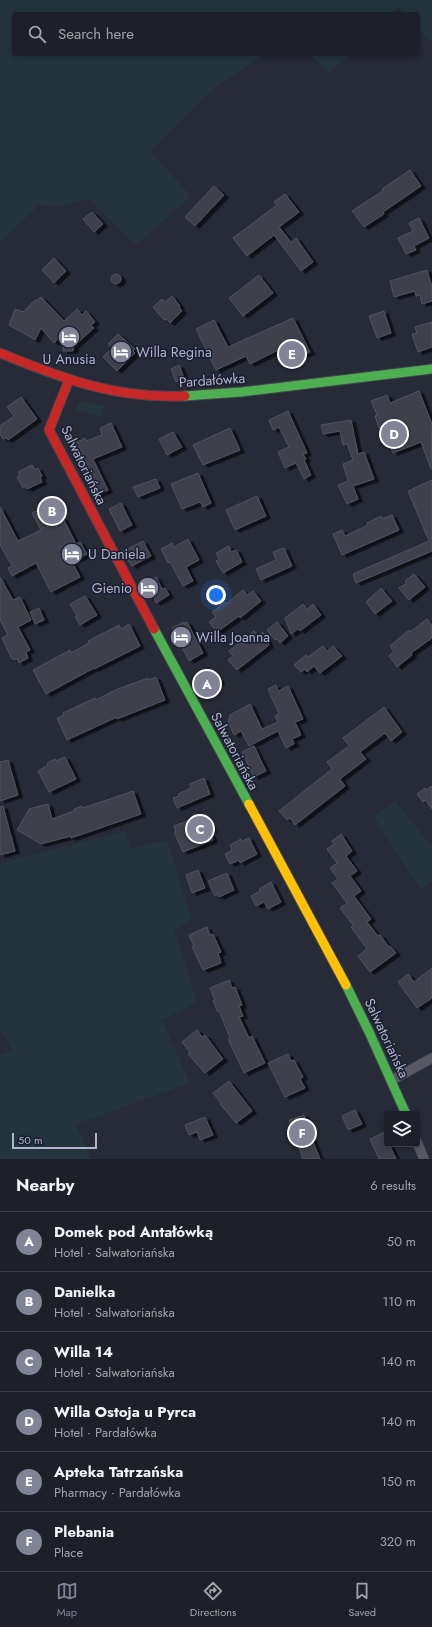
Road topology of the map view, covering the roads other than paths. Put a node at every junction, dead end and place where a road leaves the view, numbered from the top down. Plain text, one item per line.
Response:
1 (0, 353) edge
2 (432, 369) edge
3 (69, 380) junction
4 (432, 1058) edge
5 (392, 1080) junction
6 (405, 1111) edge
7 (419, 1147) edge
8 (432, 1157) edge
9 (424, 1159) edge

1 - 3 street, Pardałówka
2 - 3 street, Pardałówka
3 - 5 street, Salwatoriańska
4 - 5 street
5 - 6 street, Salwatoriańska
7 - 9 street
8 - 9 street

